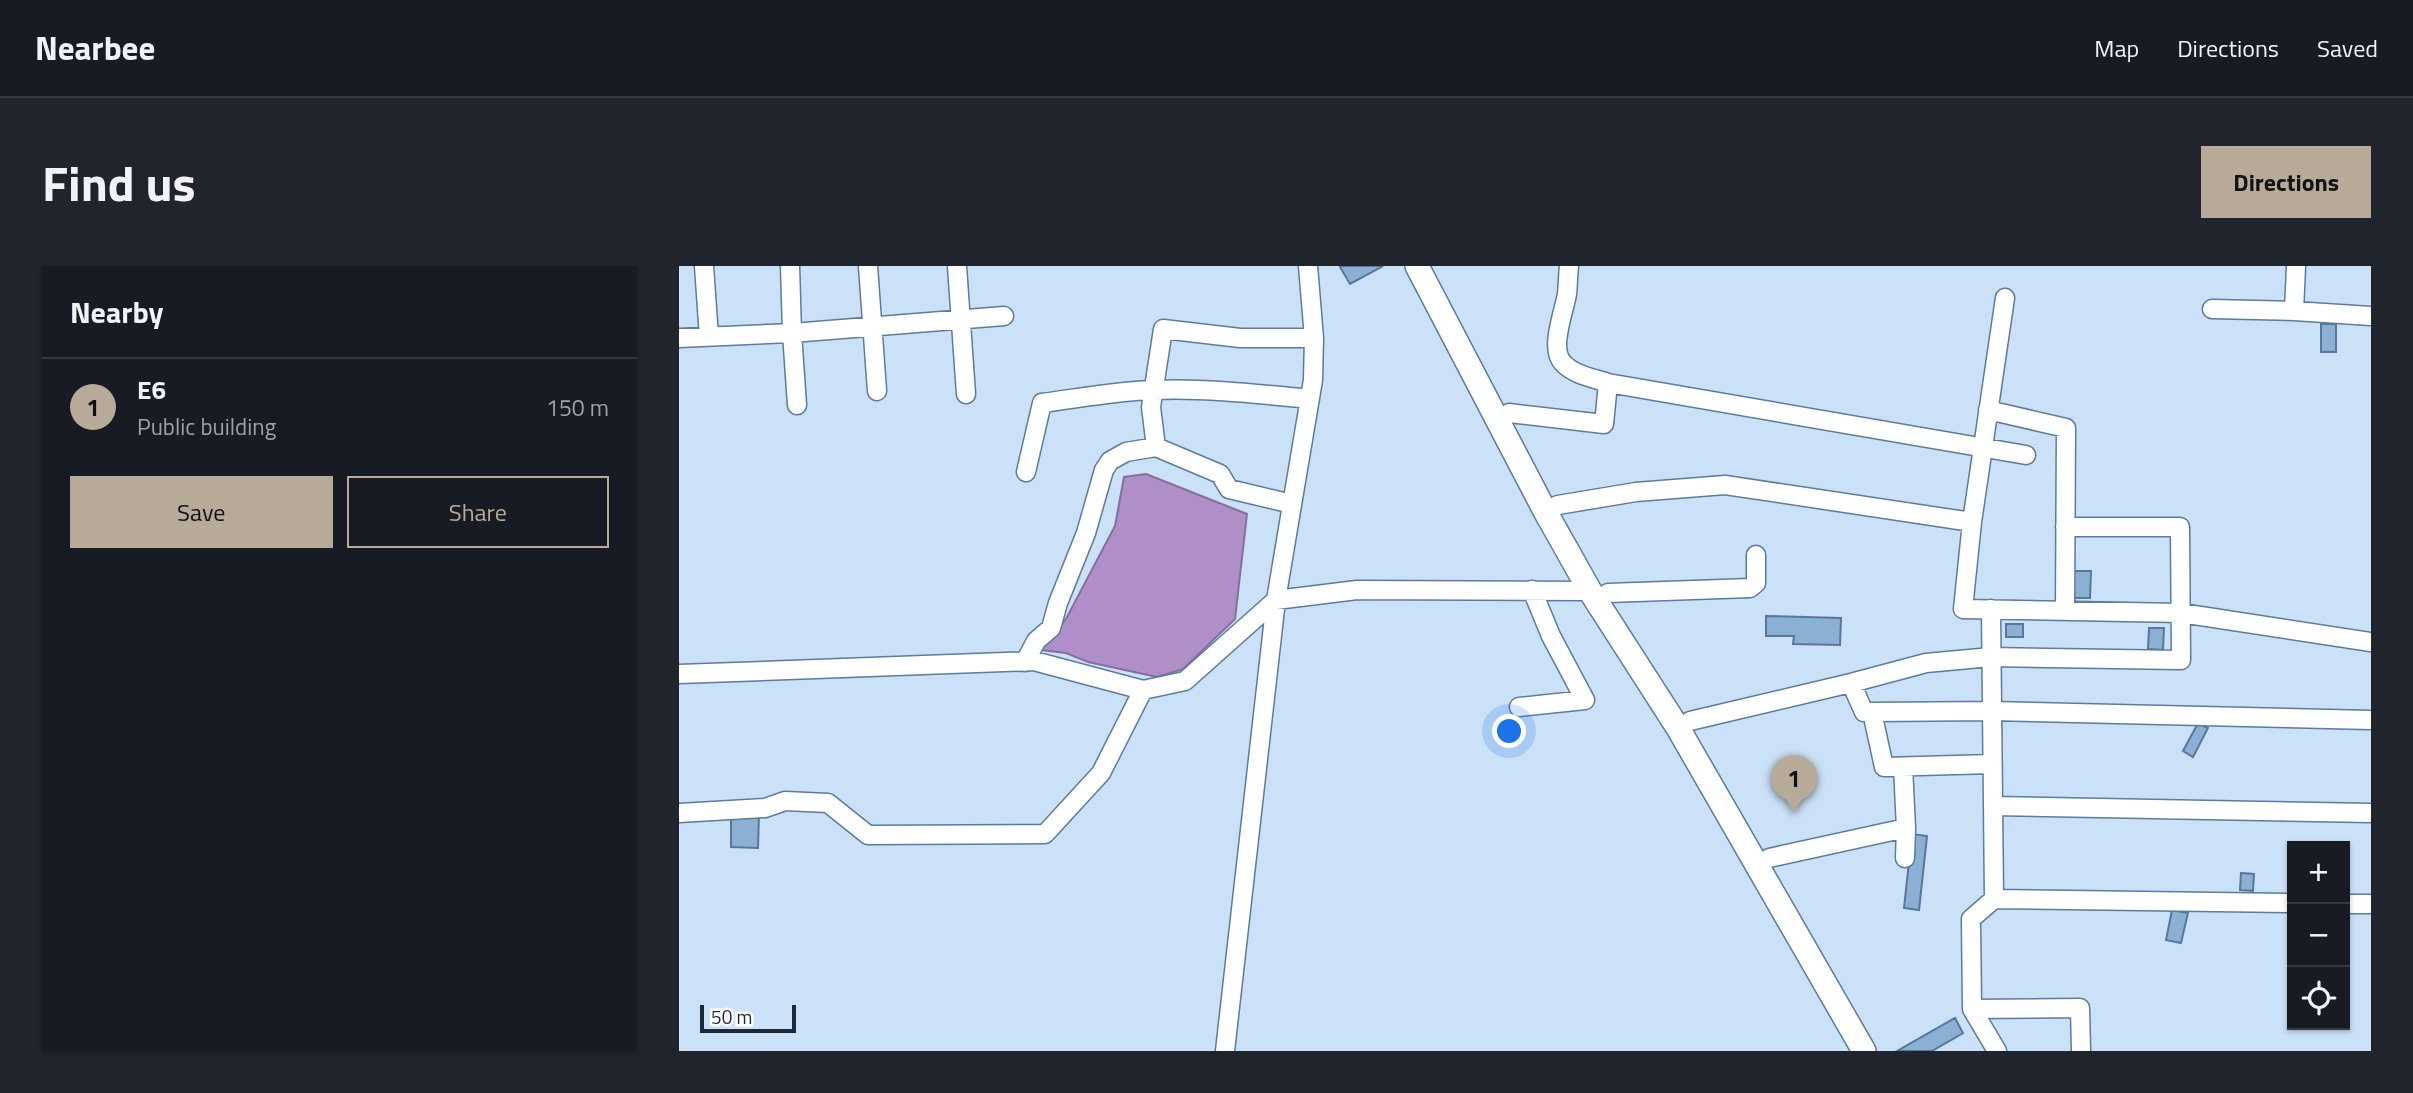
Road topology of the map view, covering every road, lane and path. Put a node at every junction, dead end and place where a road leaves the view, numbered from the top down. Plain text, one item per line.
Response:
1 (704, 266) edge
2 (790, 266) edge
3 (868, 266) edge
4 (957, 266) edge
5 (1308, 266) edge
6 (1417, 266) edge
7 (1432, 266) edge
8 (1569, 266) edge
9 (2296, 266) edge
10 (2005, 298) dead end
11 (2212, 309) dead end
12 (2294, 311) junction
13 (1004, 316) dead end
14 (2371, 316) edge
15 (961, 320) junction
16 (872, 328) junction
17 (792, 333) junction
18 (709, 337) junction
19 (679, 338) edge
20 (1314, 338) junction
21 (1608, 383) junction
22 (1152, 390) junction
23 (877, 391) dead end
24 (966, 394) dead end
25 (1310, 398) junction
26 (797, 405) dead end
27 (1988, 410) junction
28 (1509, 413) junction
29 (1156, 447) junction
30 (1982, 447) junction
31 (2026, 455) dead end
32 (1026, 472) dead end
33 (1292, 504) junction
34 (1551, 508) junction
35 (1972, 522) junction
36 (2065, 527) junction
37 (1756, 555) dead end
38 (1532, 590) junction
39 (1599, 592) junction
40 (1276, 600) junction
41 (1991, 609) junction
42 (2065, 611) junction
43 (2181, 614) junction
44 (2371, 642) edge
45 (1991, 657) junction
46 (1025, 662) junction
47 (679, 674) edge
48 (1851, 683) junction
49 (1143, 690) junction
50 (1519, 707) dead end
51 (1992, 711) junction
52 (1873, 712) junction
53 (2371, 720) edge
54 (1690, 721) junction
55 (1992, 764) junction
56 (1902, 767) junction
57 (1993, 806) junction
58 (679, 813) edge
59 (2371, 813) edge
60 (1906, 828) junction
61 (1769, 858) junction
62 (1905, 858) dead end
63 (1994, 899) junction
64 (2287, 903) edge
65 (2350, 904) edge
66 (2371, 904) edge
67 (1972, 1009) junction
68 (1225, 1051) edge
69 (1864, 1051) edge
70 (1879, 1051) edge
71 (1997, 1051) edge
72 (2081, 1051) edge

1 - 18 street
2 - 17 street
3 - 16 street
4 - 15 street
5 - 20 street
6 - 34 main road
7 - 28 main road
8 - 21 street
9 - 12 street
10 - 27 street
11 - 12 street
12 - 14 street
13 - 15 street
15 - 16 street
15 - 24 street
16 - 17 street
16 - 23 street
17 - 18 street
17 - 26 street
18 - 19 street
20 - 22 street
20 - 25 street
21 - 28 street
21 - 30 street
22 - 25 street
22 - 29 street
22 - 32 street
25 - 33 street
27 - 30 street
27 - 36 street
28 - 34 main road
29 - 33 street
29 - 46 street
30 - 31 street
30 - 35 street
33 - 40 street
34 - 35 street
34 - 39 main road
35 - 41 street
36 - 42 street
36 - 43 street
37 - 39 street
38 - 39 street
38 - 40 street
38 - 50 street
39 - 54 main road
39 - 69 main road
40 - 49 street
40 - 68 street
41 - 42 street
41 - 45 street
42 - 43 street
43 - 44 street
43 - 45 street
45 - 48 street
45 - 51 street
46 - 47 street
46 - 49 street
48 - 52 street
48 - 54 street
49 - 58 street
51 - 52 street
51 - 53 street
51 - 55 street
52 - 56 street
54 - 61 main road
55 - 56 street
55 - 57 street
56 - 60 street
57 - 59 street
57 - 63 street
60 - 61 street
60 - 62 street
61 - 70 main road
63 - 64 street
63 - 67 street
65 - 66 street
67 - 71 street
67 - 72 street

